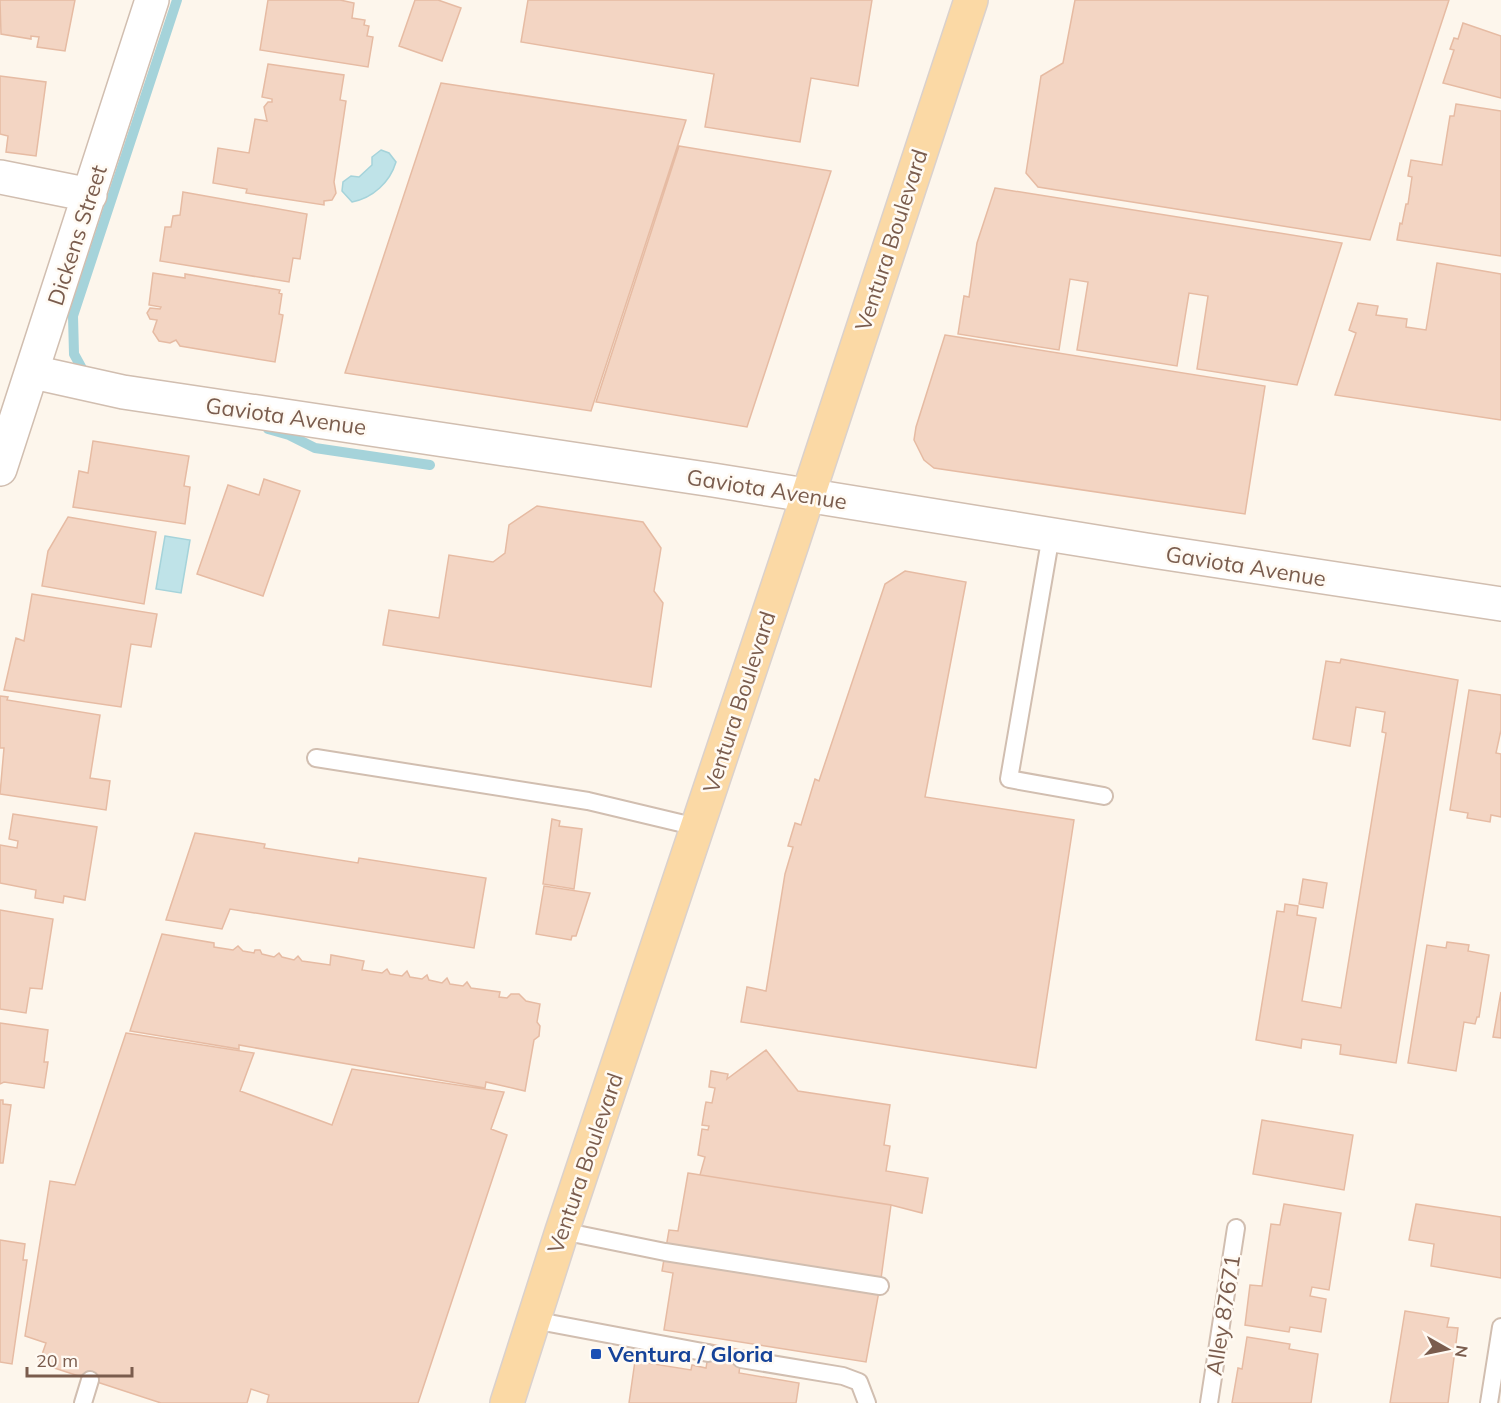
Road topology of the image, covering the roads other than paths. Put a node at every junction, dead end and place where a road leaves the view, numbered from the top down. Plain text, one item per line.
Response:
1 (152, 0) edge
2 (971, 0) edge
3 (0, 177) edge
4 (90, 195) junction
5 (33, 372) junction
6 (0, 469) edge
7 (807, 496) junction
8 (1051, 535) junction
9 (1501, 604) edge
10 (316, 758) dead end
11 (1104, 796) dead end
12 (697, 827) junction
13 (1236, 1228) dead end
14 (562, 1231) junction
15 (880, 1286) dead end
16 (533, 1320) junction
17 (1501, 1327) edge
18 (708, 1353) dead end
19 (741, 1359) dead end
20 (90, 1380) dead end
21 (867, 1402) edge
22 (83, 1403) edge
23 (507, 1403) edge
24 (1209, 1403) edge
25 (1489, 1403) edge

1 - 4 street, Dickens Street
2 - 7 main road, Ventura Boulevard
3 - 4 street
4 - 5 street, Dickens Street
5 - 6 street, Dickens Street
5 - 7 street, Gaviota Avenue
7 - 8 street, Gaviota Avenue
7 - 12 main road, Ventura Boulevard
8 - 9 street, Gaviota Avenue
8 - 11 lane
10 - 12 lane
12 - 14 main road, Ventura Boulevard
13 - 24 lane, Alley 87671
14 - 15 lane
14 - 16 main road, Ventura Boulevard
16 - 18 lane
16 - 23 main road, Ventura Boulevard
17 - 25 lane
19 - 21 lane
20 - 22 lane

